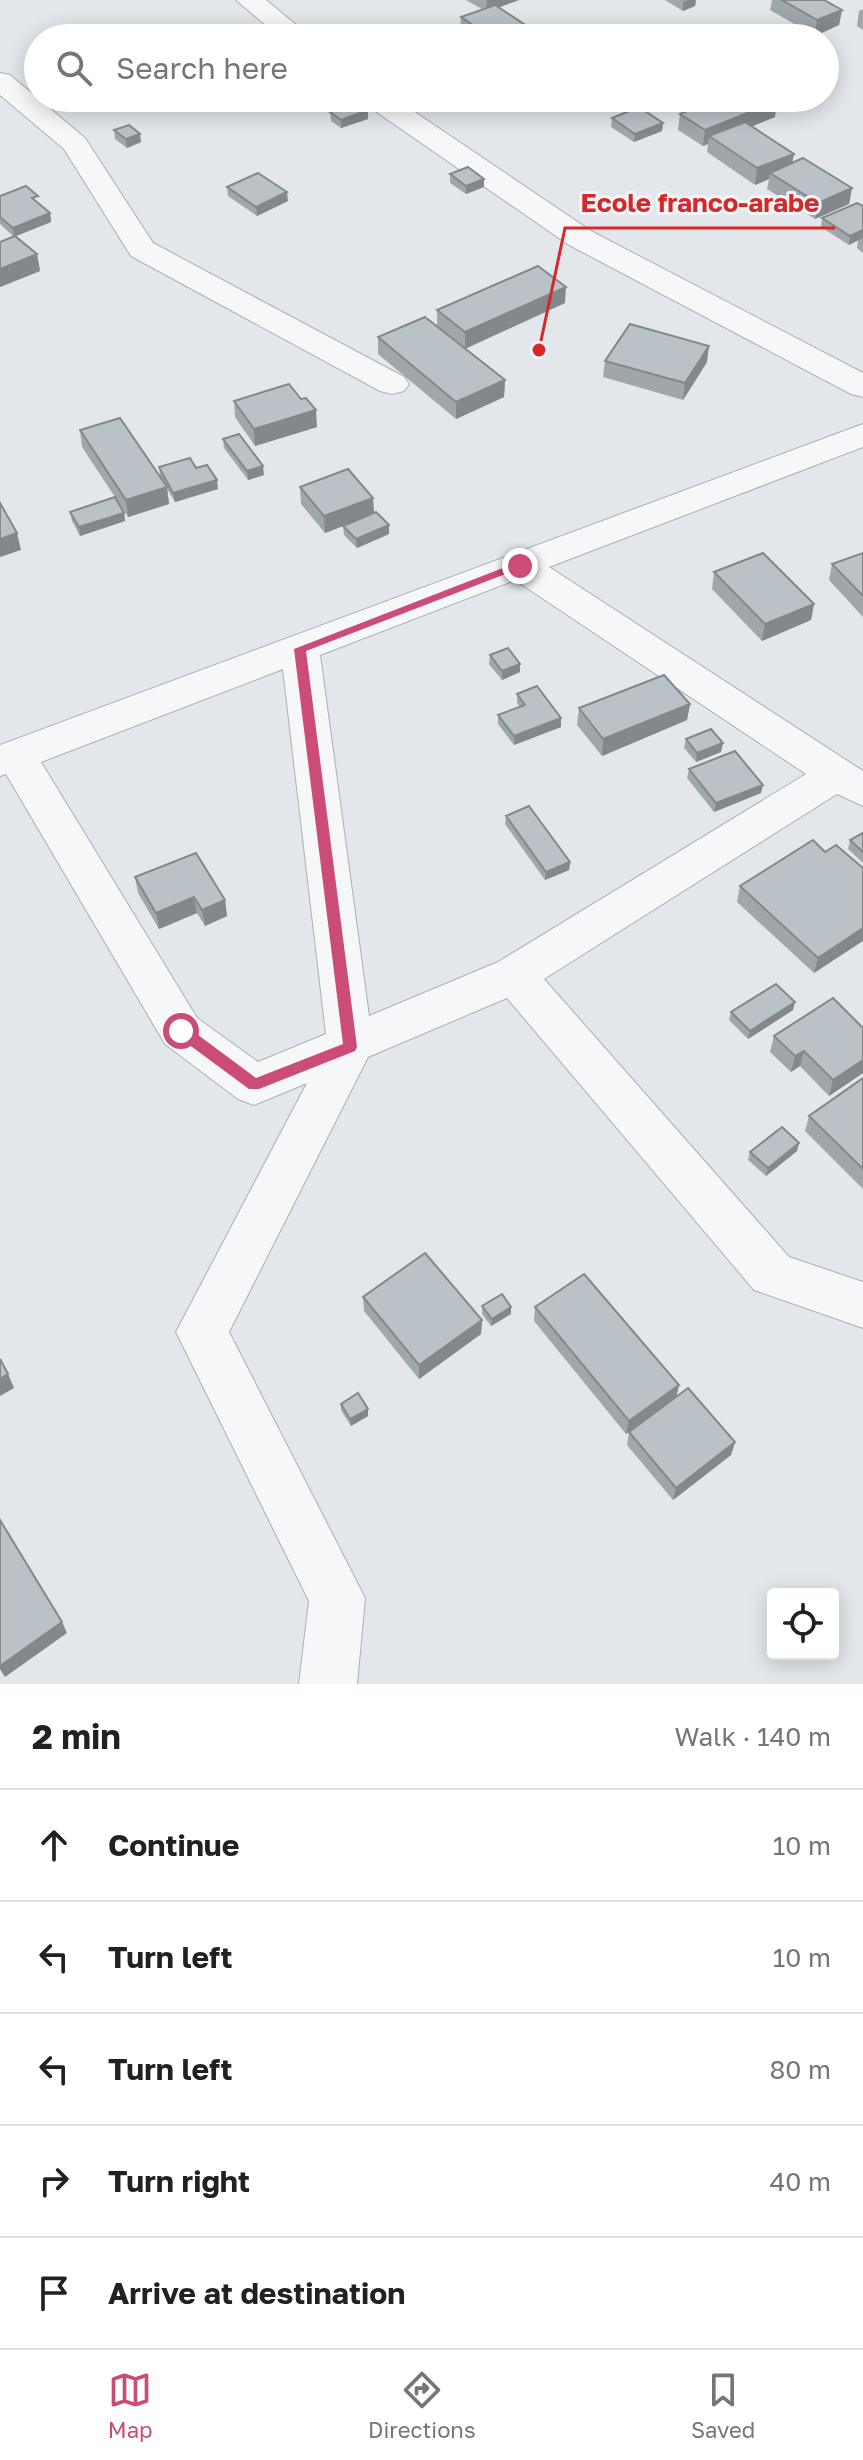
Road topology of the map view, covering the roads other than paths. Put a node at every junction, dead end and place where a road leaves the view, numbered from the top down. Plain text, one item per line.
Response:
1 (249, 0) edge
2 (280, 24) edge
3 (0, 81) edge
4 (24, 101) edge
5 (37, 112) edge
6 (396, 112) edge
7 (392, 384) dead end
8 (863, 387) edge
9 (863, 435) edge
10 (520, 566) junction
11 (300, 649) junction
12 (8, 759) edge
13 (850, 782) edge
14 (514, 975) junction
15 (350, 1047) junction
16 (863, 1305) edge
17 (328, 1684) edge

1 - 2 street
3 - 4 street
5 - 7 street
6 - 8 street
9 - 10 street
10 - 11 street
10 - 13 street
11 - 12 street
11 - 15 street
12 - 15 street
13 - 14 street
14 - 15 street
14 - 16 street
15 - 17 street

